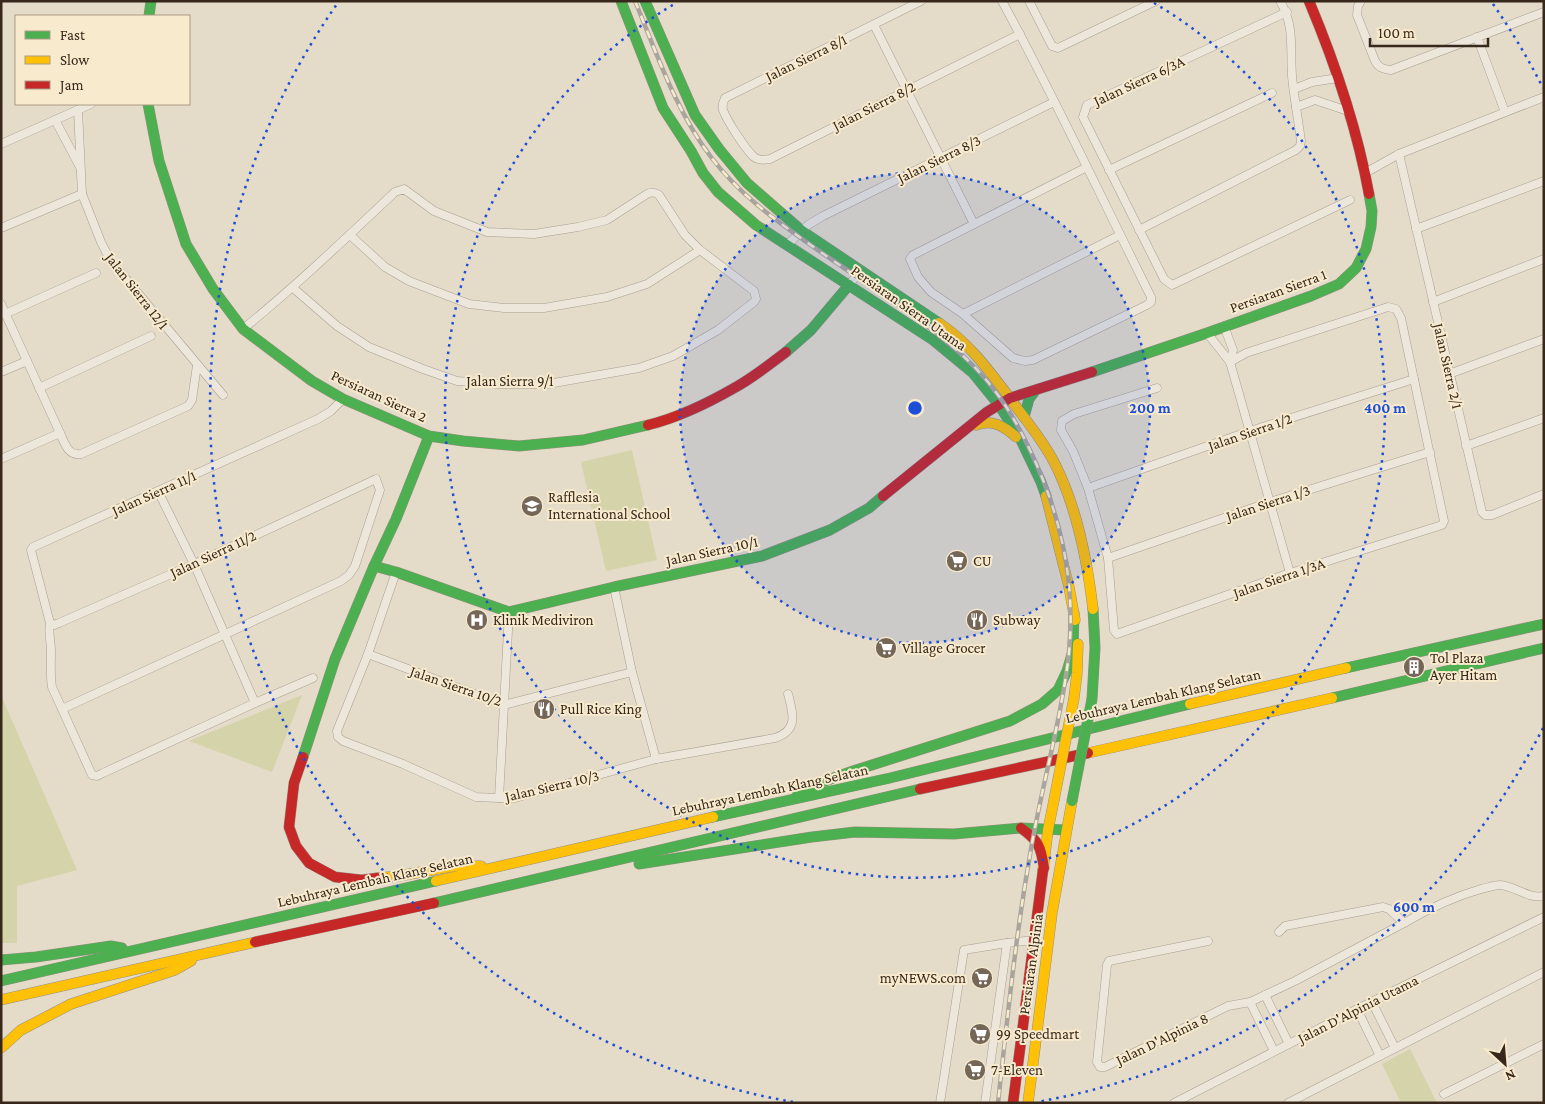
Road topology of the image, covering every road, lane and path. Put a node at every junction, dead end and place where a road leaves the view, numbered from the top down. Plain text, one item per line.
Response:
1 (151, 1) edge
2 (621, 1) edge
3 (645, 1) edge
4 (921, 1) edge
5 (1002, 1) edge
6 (1029, 1) edge
7 (1156, 1) edge
8 (1280, 1) edge
9 (1309, 1) edge
10 (1361, 1) edge
11 (1287, 12) junction
12 (1544, 12) edge
13 (149, 15) edge
14 (874, 24) junction
15 (1020, 34) junction
16 (1477, 37) junction
17 (1338, 78) junction
18 (1294, 89) junction
19 (906, 90) junction
20 (1272, 93) dead end
21 (1544, 97) edge
22 (1054, 102) junction
23 (89, 105) edge
24 (148, 105) edge
25 (1296, 107) junction
26 (78, 110) junction
27 (1348, 111) junction
28 (1505, 112) junction
29 (55, 120) junction
30 (736, 133) joint
31 (1, 144) edge
32 (1399, 154) junction
33 (940, 158) junction
34 (1087, 167) junction
35 (1109, 170) junction
36 (82, 171) junction
37 (1365, 173) junction
38 (1544, 181) edge
39 (82, 194) junction
40 (1350, 200) dead end
41 (974, 224) junction
42 (1, 228) edge
43 (1416, 229) junction
44 (1139, 230) junction
45 (802, 231) junction
46 (350, 235) junction
47 (1120, 235) junction
48 (787, 245) junction
49 (700, 250) junction
50 (1544, 259) edge
51 (861, 270) junction
52 (96, 273) dead end
53 (849, 285) junction
54 (292, 287) junction
55 (1433, 302) junction
56 (1, 304) edge
57 (5, 314) junction
58 (963, 314) junction
59 (1224, 326) junction
60 (243, 330) junction
61 (1207, 333) junction
62 (151, 336) dead end
63 (1544, 339) edge
64 (27, 361) junction
65 (1230, 362) junction
66 (197, 365) junction
67 (1, 372) edge
68 (1450, 374) junction
69 (1414, 379) junction
70 (39, 388) junction
71 (1157, 388) dead end
72 (1035, 391) junction
73 (223, 395) dead end
74 (1010, 398) junction
75 (343, 399) junction
76 (999, 405) junction
77 (1024, 417) junction
78 (1544, 418) edge
79 (968, 429) junction
80 (1250, 431) junction
81 (60, 433) junction
82 (428, 436) junction
83 (1022, 443) junction
84 (1466, 446) junction
85 (1430, 452) junction
86 (1, 459) edge
87 (1088, 488) junction
88 (158, 491) junction
89 (1544, 494) edge
90 (1270, 502) junction
91 (1108, 558) junction
92 (194, 564) junction
93 (374, 566) junction
94 (396, 572) junction
95 (1290, 573) junction
96 (614, 587) junction
97 (509, 612) junction
98 (1074, 613) junction
99 (50, 623) junction
100 (1544, 624) edge
101 (226, 635) junction
102 (1544, 648) edge
103 (368, 654) junction
104 (632, 672) junction
105 (314, 678) dead end
106 (788, 694) dead end
107 (255, 703) junction
108 (504, 705) junction
109 (62, 709) junction
110 (656, 759) junction
111 (499, 798) junction
112 (1054, 800) joint
113 (1072, 800) joint
114 (747, 809) junction
115 (1021, 828) junction
116 (1048, 830) junction
117 (1066, 830) junction
118 (502, 866) junction
119 (1044, 868) junction
120 (1544, 896) edge
121 (447, 900) junction
122 (1544, 917) edge
123 (1404, 923) junction
124 (1279, 932) dead end
125 (1034, 940) junction
126 (1208, 941) dead end
127 (1007, 942) junction
128 (131, 950) junction
129 (204, 953) junction
130 (1, 960) edge
131 (1544, 972) edge
132 (1, 981) edge
133 (1265, 995) junction
134 (1, 1000) edge
135 (1250, 1002) junction
136 (1372, 1002) junction
137 (1357, 1009) junction
138 (1380, 1019) junction
139 (1366, 1026) junction
140 (1289, 1044) junction
141 (1544, 1044) edge
142 (1, 1048) edge
143 (1395, 1048) junction
144 (1274, 1051) junction
145 (1380, 1056) junction
146 (1444, 1094) dead end
147 (940, 1103) edge
148 (985, 1103) edge
149 (1013, 1103) edge
150 (1028, 1103) edge
151 (1174, 1103) edge
152 (1288, 1103) edge

1 - 13 main road
2 - 48 main road, Persiaran Sierra Utama
3 - 45 main road, Persiaran Sierra Utama
4 - 14 street, Jalan Sierra 8/1
5 - 15 street
6 - 7 street
8 - 11 street
9 - 17 main road, Persiaran Sierra 1
10 - 16 street
11 - 18 street
11 - 35 street, Jalan Sierra 6/3A
12 - 16 street
14 - 19 street
14 - 30 street, Jalan Sierra 8/1
15 - 19 street, Jalan Sierra 8/2
15 - 22 street
16 - 28 street
17 - 18 street
17 - 27 main road, Persiaran Sierra 1
18 - 25 street
19 - 30 street, Jalan Sierra 8/2
19 - 33 street
20 - 35 street
21 - 28 street
22 - 33 street, Jalan Sierra 8/3
22 - 34 street
23 - 26 street
24 - 60 main road, Persiaran Sierra 2
25 - 27 street
25 - 44 street
26 - 29 street
26 - 36 street, Jalan Sierra 12/1
27 - 37 main road, Persiaran Sierra 1
28 - 32 street
29 - 31 street
29 - 36 street
32 - 37 street
32 - 43 street, Jalan Sierra 2/1
33 - 41 street
33 - 45 street, Jalan Sierra 8/3
34 - 41 street
34 - 47 street
35 - 44 street, Jalan Sierra 6/3A
36 - 39 street, Jalan Sierra 12/1
37 - 59 main road, Persiaran Sierra 1
38 - 43 street
39 - 42 street
39 - 66 street, Jalan Sierra 12/1
40 - 44 street, Jalan Sierra 6/3A
41 - 58 street
43 - 55 street, Jalan Sierra 2/1
45 - 48 street, Jalan Sierra 8/3
45 - 51 main road, Persiaran Sierra Utama
46 - 49 street
46 - 49 street
46 - 54 street
47 - 58 street
47 - 58 street
48 - 53 main road, Persiaran Sierra Utama
49 - 54 street, Jalan Sierra 9/1
50 - 55 street
51 - 53 street, Persiaran Sierra 2
51 - 74 main road, Persiaran Sierra Utama
52 - 57 street
53 - 76 main road, Persiaran Sierra Utama
53 - 82 main road, Persiaran Sierra 2
54 - 60 street
55 - 68 street, Jalan Sierra 2/1
56 - 57 street
57 - 64 street
59 - 61 main road, Persiaran Sierra 1
59 - 65 street
60 - 75 main road, Persiaran Sierra 2
61 - 65 street
61 - 72 main road, Persiaran Sierra 1
62 - 70 street
63 - 68 street
64 - 67 street
64 - 70 street
65 - 69 street
65 - 80 street
66 - 73 street, Jalan Sierra 12/1
66 - 81 street
68 - 84 street, Jalan Sierra 2/1
69 - 80 street, Jalan Sierra 1/2
69 - 85 street
70 - 81 street
71 - 87 street
72 - 74 main road, Persiaran Sierra 1
72 - 77 main road
74 - 76 main road, Persiaran Sierra 1
74 - 77 main road, Persiaran Sierra Utama
75 - 82 main road, Persiaran Sierra 2
75 - 88 street, Jalan Sierra 11/1
76 - 79 main road, Jalan Sierra 10/1
76 - 83 main road, Persiaran Sierra Utama
77 - 113 main road, Persiaran Sierra Utama, bridge
78 - 84 street
79 - 83 main road
79 - 96 main road, Jalan Sierra 10/1
80 - 87 street, Jalan Sierra 1/2
80 - 90 street
81 - 86 street
82 - 93 main road
83 - 98 main road, Persiaran Sierra Utama
84 - 89 street, Jalan Sierra 2/1
85 - 90 street, Jalan Sierra 1/3
85 - 95 street, Jalan Sierra 1/3A
87 - 91 street
88 - 92 street
88 - 99 street, Jalan Sierra 11/1
90 - 91 street, Jalan Sierra 1/3
90 - 95 street
91 - 95 street, Jalan Sierra 1/3A
92 - 99 street, Jalan Sierra 11/2
92 - 101 street
92 - 101 street, Jalan Sierra 11/2
93 - 94 main road
93 - 118 main road
94 - 97 main road
94 - 103 street
96 - 97 main road, Jalan Sierra 10/1
96 - 104 street
97 - 108 street
98 - 112 main road, Persiaran Sierra Utama, bridge
98 - 114 main road
99 - 109 street
100 - 114 main road, Lebuhraya Lembah Klang Selatan
101 - 107 street
101 - 109 street
102 - 121 main road, Lebuhraya Lembah Klang Selatan
103 - 108 street, Jalan Sierra 10/2
103 - 111 street, Jalan Sierra 10/3
104 - 108 street, Jalan Sierra 10/2
104 - 110 street
105 - 107 street
106 - 110 street, Jalan Sierra 10/3
107 - 109 street
108 - 111 street
110 - 111 street, Jalan Sierra 10/3
112 - 116 main road, Persiaran Alpinia
113 - 117 main road, Persiaran Alpinia
114 - 118 main road, Lebuhraya Lembah Klang Selatan
115 - 116 main road
115 - 119 main road
115 - 121 main road
116 - 117 main road
116 - 119 main road, Persiaran Alpinia
117 - 150 main road, Persiaran Alpinia
118 - 128 main road, Lebuhraya Lembah Klang Selatan
119 - 125 main road, Persiaran Alpinia
120 - 123 street
121 - 129 main road, Lebuhraya Lembah Klang Selatan
122 - 136 street, Jalan D'Alpinia Utama
123 - 124 street
123 - 133 street
125 - 127 street
125 - 149 main road, Persiaran Alpinia
126 - 135 street, Jalan D'Alpinia 8
127 - 147 street
127 - 148 street
128 - 130 main road
128 - 132 main road, Lebuhraya Lembah Klang Selatan
129 - 134 main road, Lebuhraya Lembah Klang Selatan
129 - 142 main road
131 - 143 street
133 - 135 street
133 - 140 street
135 - 144 street
136 - 137 street, Jalan D'Alpinia Utama
136 - 138 street
137 - 139 street
137 - 140 street, Jalan D'Alpinia Utama
138 - 139 street
138 - 143 street
139 - 145 street
140 - 144 street, Jalan D'Alpinia Utama
141 - 146 street
143 - 145 street
144 - 151 street, Jalan D'Alpinia Utama
145 - 152 street

